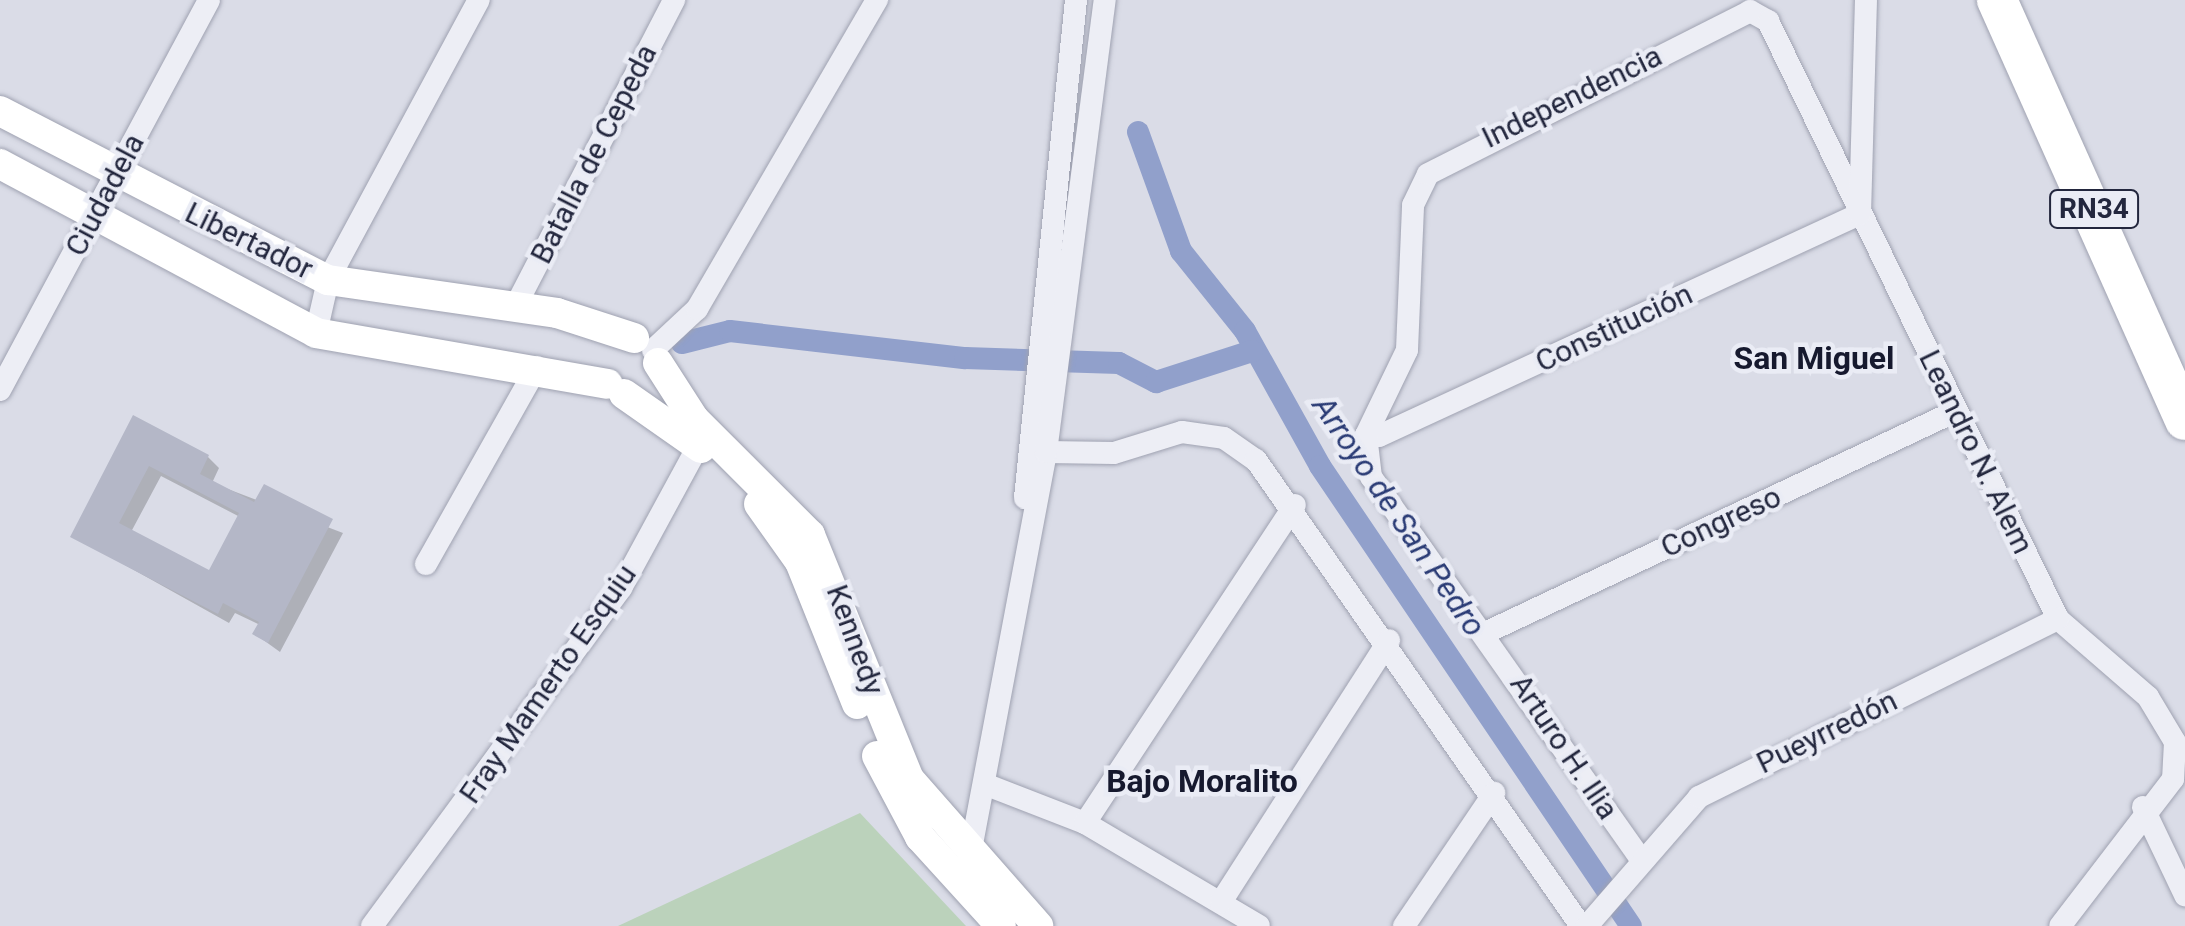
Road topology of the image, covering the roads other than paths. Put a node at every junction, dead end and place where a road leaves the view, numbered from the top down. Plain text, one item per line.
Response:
1 (209, 0) edge
2 (479, 0) edge
3 (674, 0) edge
4 (877, 0) edge
5 (1076, 0) edge
6 (1105, 0) edge
7 (1866, 0) edge
8 (1997, 0) edge
9 (1752, 5) edge
10 (0, 111) edge
11 (0, 164) edge
12 (116, 173) junction
13 (95, 214) junction
14 (1860, 214) junction
15 (328, 280) junction
16 (514, 309) junction
17 (316, 333) junction
18 (648, 350) junction
19 (1048, 352) junction
20 (538, 366) junction
21 (616, 389) junction
22 (0, 390) edge
23 (1956, 411) junction
24 (2185, 420) edge
25 (1366, 434) junction
26 (1041, 436) junction
27 (703, 438) junction
28 (1295, 505) junction
29 (426, 564) dead end
30 (2058, 619) junction
31 (1485, 633) junction
32 (1389, 640) junction
33 (2179, 778) edge
34 (987, 785) junction
35 (1494, 792) junction
36 (2144, 806) junction
37 (1085, 823) junction
38 (1640, 858) junction
39 (965, 868) junction
40 (2185, 894) edge
41 (1221, 902) junction
42 (1588, 922) edge
43 (372, 926) edge
44 (1001, 926) edge
45 (1038, 926) edge
46 (1259, 926) edge
47 (1404, 926) edge
48 (2060, 926) edge

1 - 12 street, Ciudadela
2 - 15 street
3 - 16 street, Batalla de Cepeda
4 - 18 street
5 - 19 street
6 - 19 street
7 - 14 street
8 - 24 highway, RN34
9 - 14 street, Leandro N. Alem
9 - 25 street, Independencia
10 - 12 street, Libertador
11 - 13 street, Libertador
12 - 13 street, Ciudadela
12 - 15 street, Libertador
13 - 17 street, Libertador
13 - 22 street, Ciudadela
14 - 23 street, Leandro N. Alem
14 - 25 street, Constitución
15 - 16 street, Libertador
15 - 17 street
16 - 18 street, Libertador
17 - 20 street, Libertador
18 - 21 street
18 - 21 street
18 - 27 street, Kennedy
19 - 26 street
20 - 21 street, Libertador
20 - 29 street
21 - 27 street, Kennedy
23 - 30 street, Leandro N. Alem
23 - 31 street, Congreso
25 - 31 street, Arturo H. Ilia
26 - 28 street
26 - 34 street
27 - 39 street, Kennedy
27 - 43 street, Fray Mamerto Esquiu
28 - 32 street
28 - 37 street
30 - 33 street, Leandro N. Alem
30 - 38 street, Pueyrredón
31 - 38 street, Arturo H. Ilia
32 - 35 street
32 - 41 street
33 - 36 street, Leandro N. Alem
34 - 37 street
34 - 39 street
35 - 42 street
35 - 47 street
36 - 40 street
36 - 48 street, Leandro N. Alem
37 - 41 street
38 - 42 street, Pueyrredón
39 - 44 street, Kennedy
39 - 45 street, Kennedy
41 - 46 street

